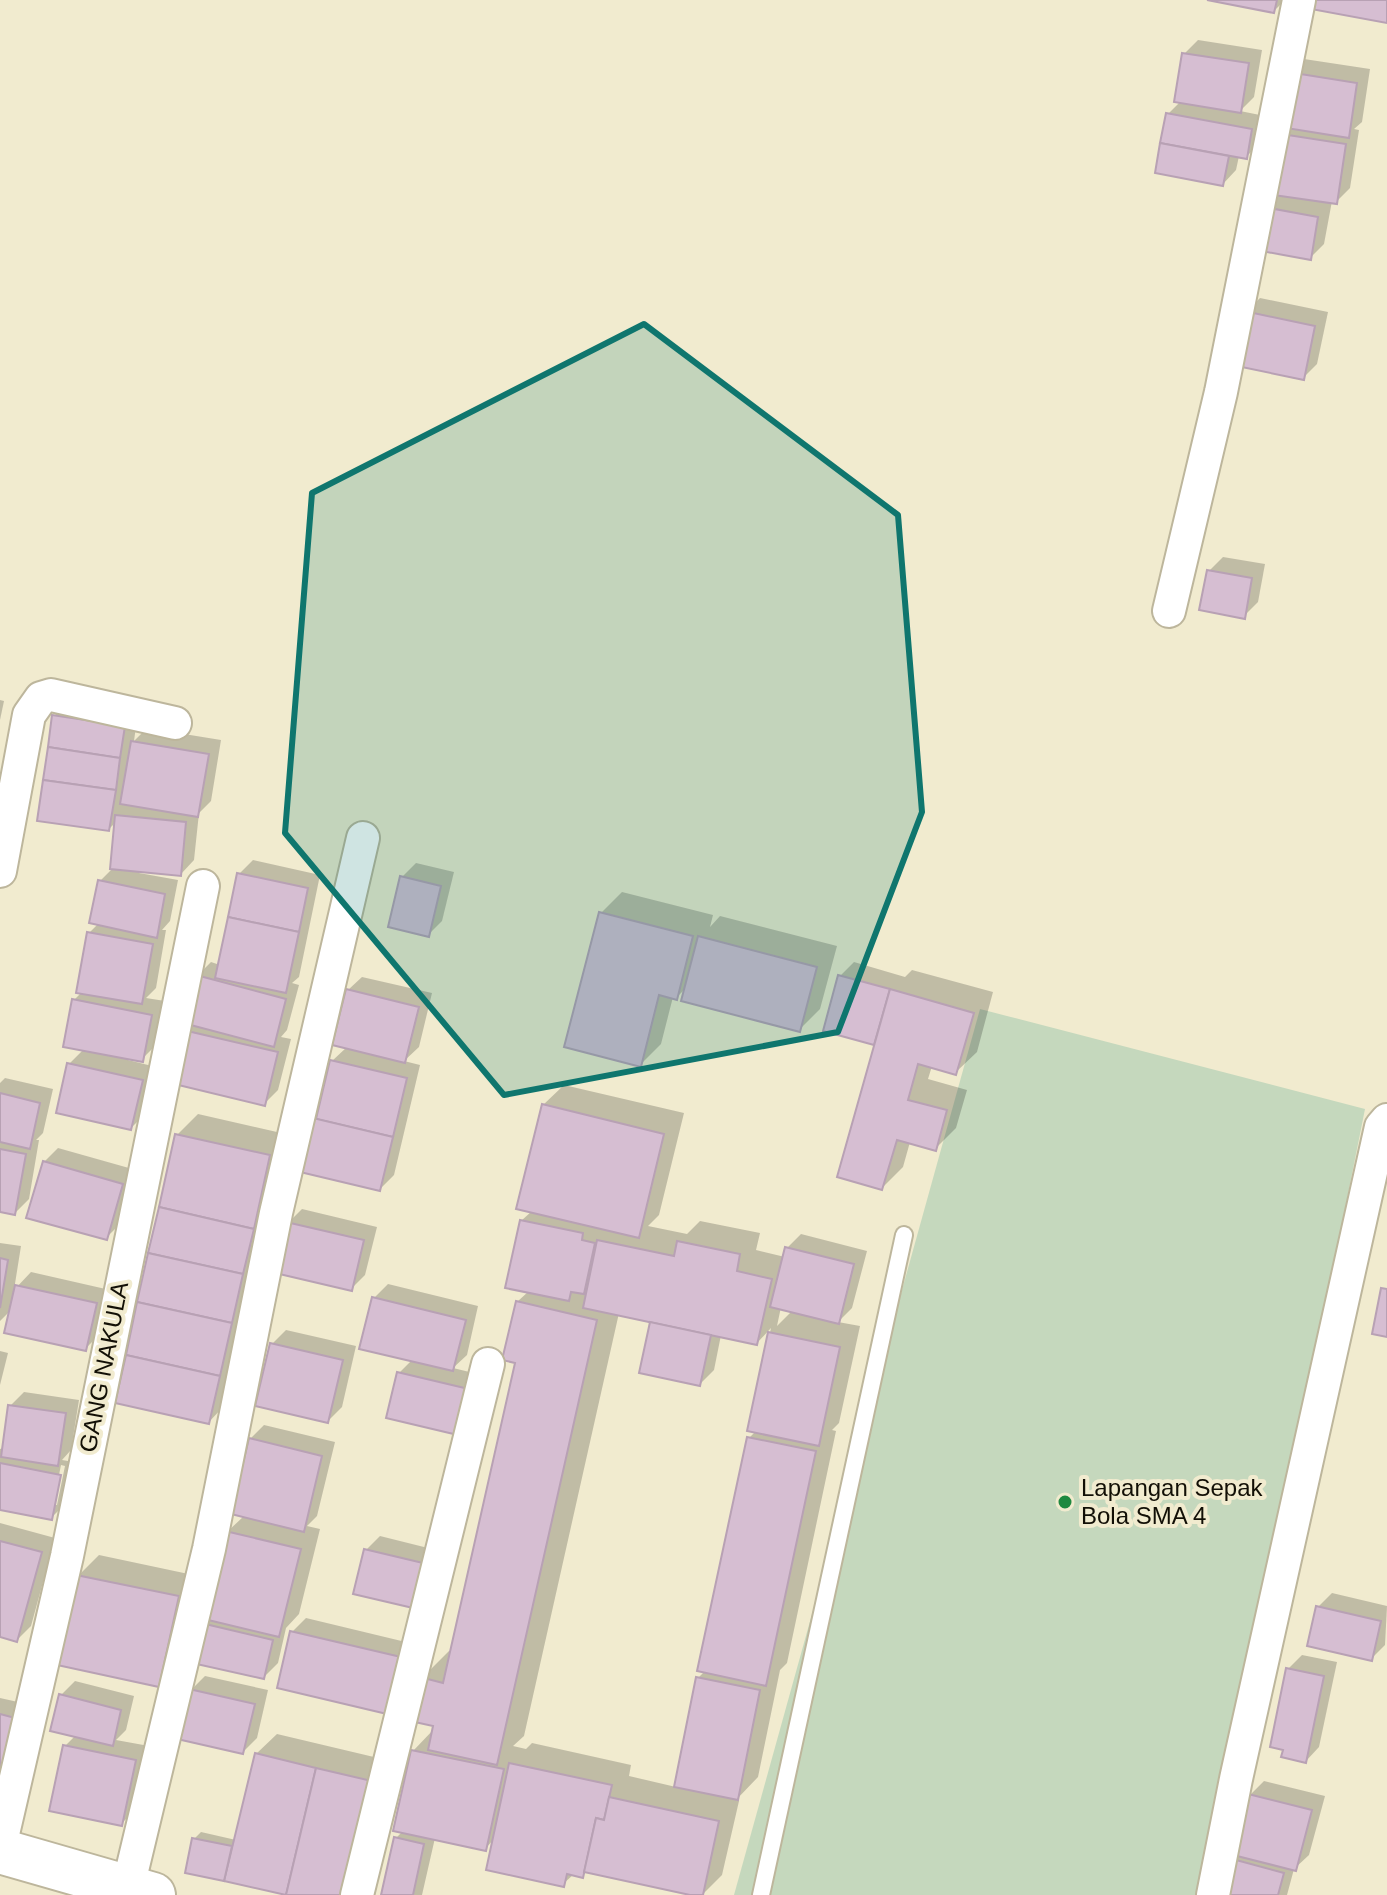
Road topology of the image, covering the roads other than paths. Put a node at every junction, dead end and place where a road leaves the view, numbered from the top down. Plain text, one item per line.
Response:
1 (1299, 0) edge
2 (1169, 611) dead end
3 (175, 723) dead end
4 (363, 838) dead end
5 (0, 871) edge
6 (203, 886) dead end
7 (1387, 1120) edge
8 (904, 1235) dead end
9 (488, 1364) dead end
10 (0, 1849) edge
11 (140, 1891) edge
12 (357, 1895) edge
13 (761, 1895) edge
14 (1213, 1895) edge

1 - 2 street
3 - 5 street
4 - 11 street
6 - 10 street, GANG NAKULA
7 - 14 street
8 - 13 lane
9 - 12 street
10 - 11 main road

